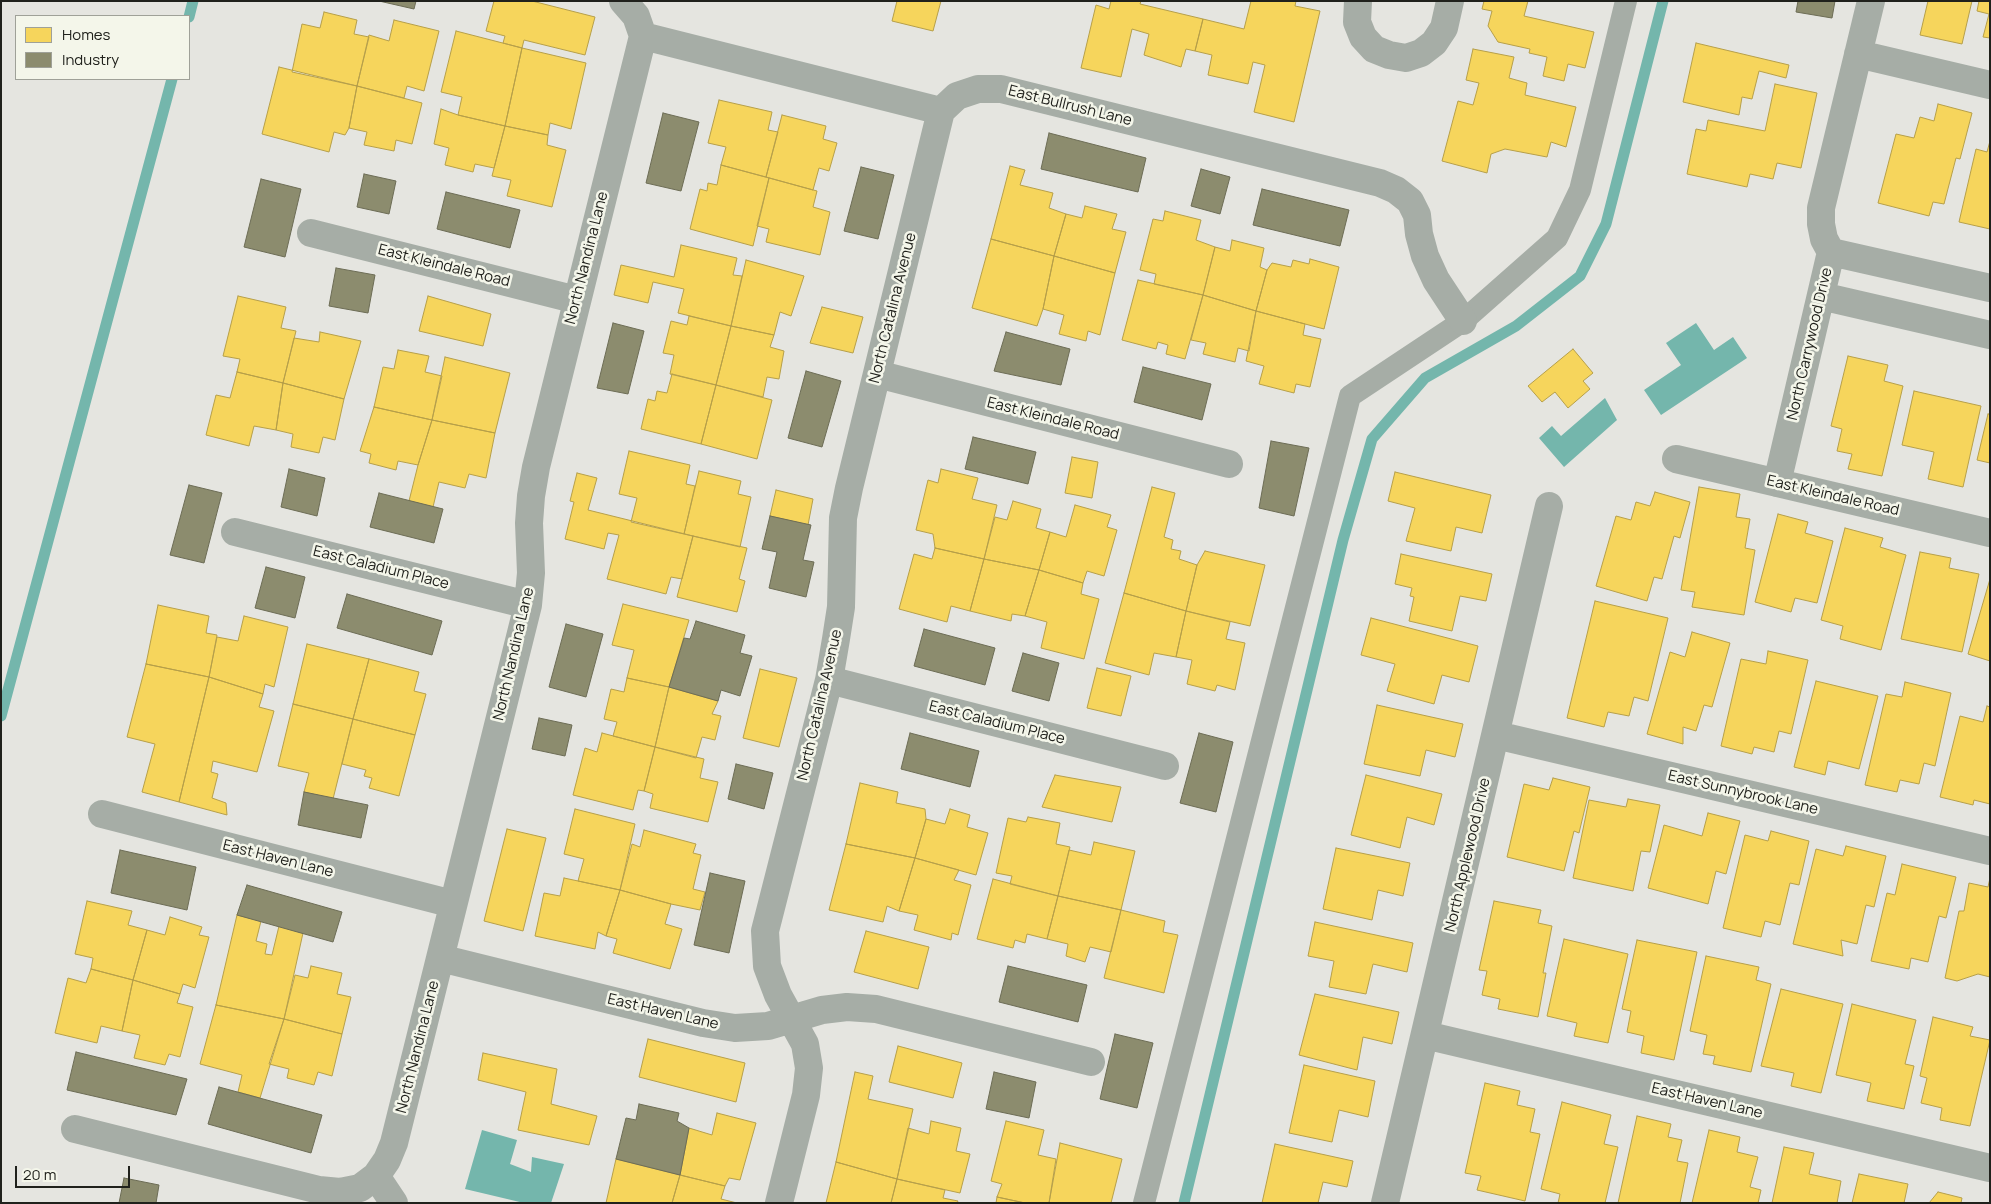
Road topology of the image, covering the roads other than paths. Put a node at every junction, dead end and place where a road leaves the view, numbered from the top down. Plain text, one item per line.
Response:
1 (623, 1) edge
2 (1358, 1) edge
3 (1450, 1) edge
4 (1626, 1) edge
5 (1871, 1) edge
6 (643, 36) junction
7 (1858, 54) junction
8 (1990, 84) edge
9 (941, 111) junction
10 (311, 233) dead end
11 (1832, 252) junction
12 (1990, 288) edge
13 (1821, 296) junction
14 (577, 300) junction
15 (1463, 321) junction
16 (1990, 335) edge
17 (877, 374) junction
18 (1676, 459) dead end
19 (1229, 464) dead end
20 (1777, 483) junction
21 (1549, 506) dead end
22 (235, 532) dead end
23 (1990, 533) edge
24 (528, 605) junction
25 (829, 680) junction
26 (1496, 735) junction
27 (1166, 766) dead end
28 (102, 814) dead end
29 (1990, 850) edge
30 (453, 904) junction
31 (440, 958) junction
32 (793, 1020) junction
33 (1425, 1034) junction
34 (1092, 1062) dead end
35 (75, 1130) dead end
36 (1990, 1168) edge
37 (376, 1176) junction
38 (394, 1203) edge
39 (779, 1203) edge
40 (1144, 1203) edge
41 (1386, 1203) edge

1 - 6 street
2 - 3 street
4 - 15 lane
5 - 7 street, North Carrywood Drive
6 - 9 street
6 - 14 street, North Nandina Lane
7 - 8 street
7 - 11 street, North Carrywood Drive
9 - 15 street, East Bullrush Lane
9 - 17 street, North Catalina Avenue
10 - 14 street, East Kleindale Road
11 - 12 street
11 - 13 street, North Carrywood Drive
13 - 16 street
13 - 20 street, North Carrywood Drive
14 - 24 street, North Nandina Lane
15 - 40 lane
17 - 19 street, East Kleindale Road
17 - 25 street, North Catalina Avenue
18 - 20 street, East Kleindale Road
20 - 23 street, East Kleindale Road
21 - 26 street, North Applewood Drive
22 - 24 street, East Caladium Place
24 - 30 street, North Nandina Lane
25 - 27 street, East Caladium Place
25 - 32 street, North Catalina Avenue
26 - 29 street, East Sunnybrook Lane
26 - 33 street, North Applewood Drive
28 - 30 street, East Haven Lane
30 - 31 street, North Nandina Lane
31 - 32 street, East Haven Lane
31 - 37 street, North Nandina Lane
32 - 34 street, East Haven Lane
32 - 39 street, North Catalina Avenue
33 - 36 street, East Haven Lane
33 - 41 street, North Applewood Drive
35 - 37 street
37 - 38 street

